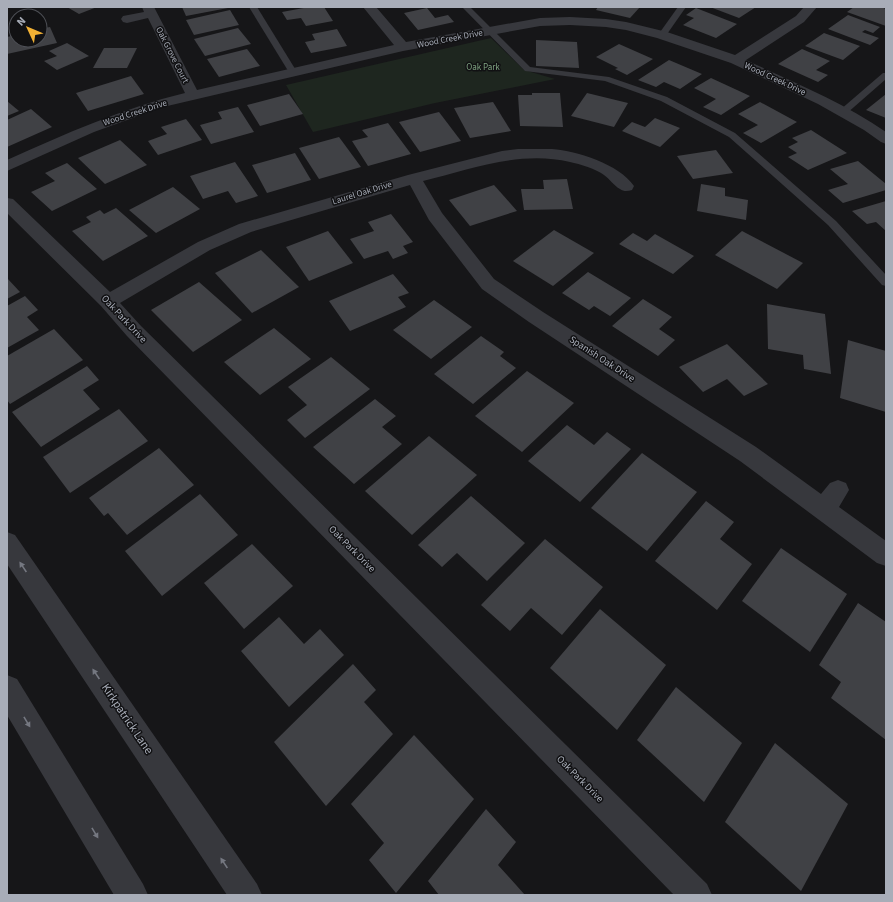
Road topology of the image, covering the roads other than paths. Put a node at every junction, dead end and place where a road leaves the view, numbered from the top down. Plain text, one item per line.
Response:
1 (253, 7) edge
2 (369, 7) edge
3 (466, 7) edge
4 (569, 7) edge
5 (682, 7) edge
6 (811, 7) edge
7 (150, 10) edge
8 (127, 19) dead end
9 (570, 21) junction
10 (489, 31) junction
11 (662, 36) junction
12 (403, 47) junction
13 (736, 60) junction
14 (293, 72) junction
15 (886, 75) edge
16 (193, 96) junction
17 (843, 112) junction
18 (886, 139) edge
19 (7, 166) edge
20 (414, 178) junction
21 (626, 186) dead end
22 (7, 203) edge
23 (886, 282) edge
24 (108, 301) junction
25 (838, 490) dead end
26 (823, 509) junction
27 (7, 543) edge
28 (886, 555) edge
29 (7, 689) edge
30 (132, 895) edge
31 (246, 895) edge
32 (696, 895) edge

1 - 14 lane
2 - 12 street
3 - 10 lane
4 - 9 street
5 - 11 lane
6 - 13 street
7 - 8 street, Oak Grove Court
7 - 16 street, Oak Grove Court
9 - 10 street, Wood Creek Drive
9 - 11 street, Wood Creek Drive
10 - 12 street, Wood Creek Drive
10 - 23 lane
11 - 13 street, Wood Creek Drive
12 - 14 street, Wood Creek Drive
13 - 17 street, Wood Creek Drive
14 - 16 street, Wood Creek Drive
15 - 17 lane
16 - 19 street, Wood Creek Drive
17 - 18 street, Wood Creek Drive
20 - 21 street, Laurel Oak Drive
20 - 24 street, Laurel Oak Drive
20 - 26 street, Spanish Oak Drive
22 - 24 street, Oak Park Drive
24 - 32 street, Oak Park Drive
25 - 26 street
26 - 28 street, Spanish Oak Drive
31 -> 27 street, Kirkpatrick Lane
29 -> 30 street

